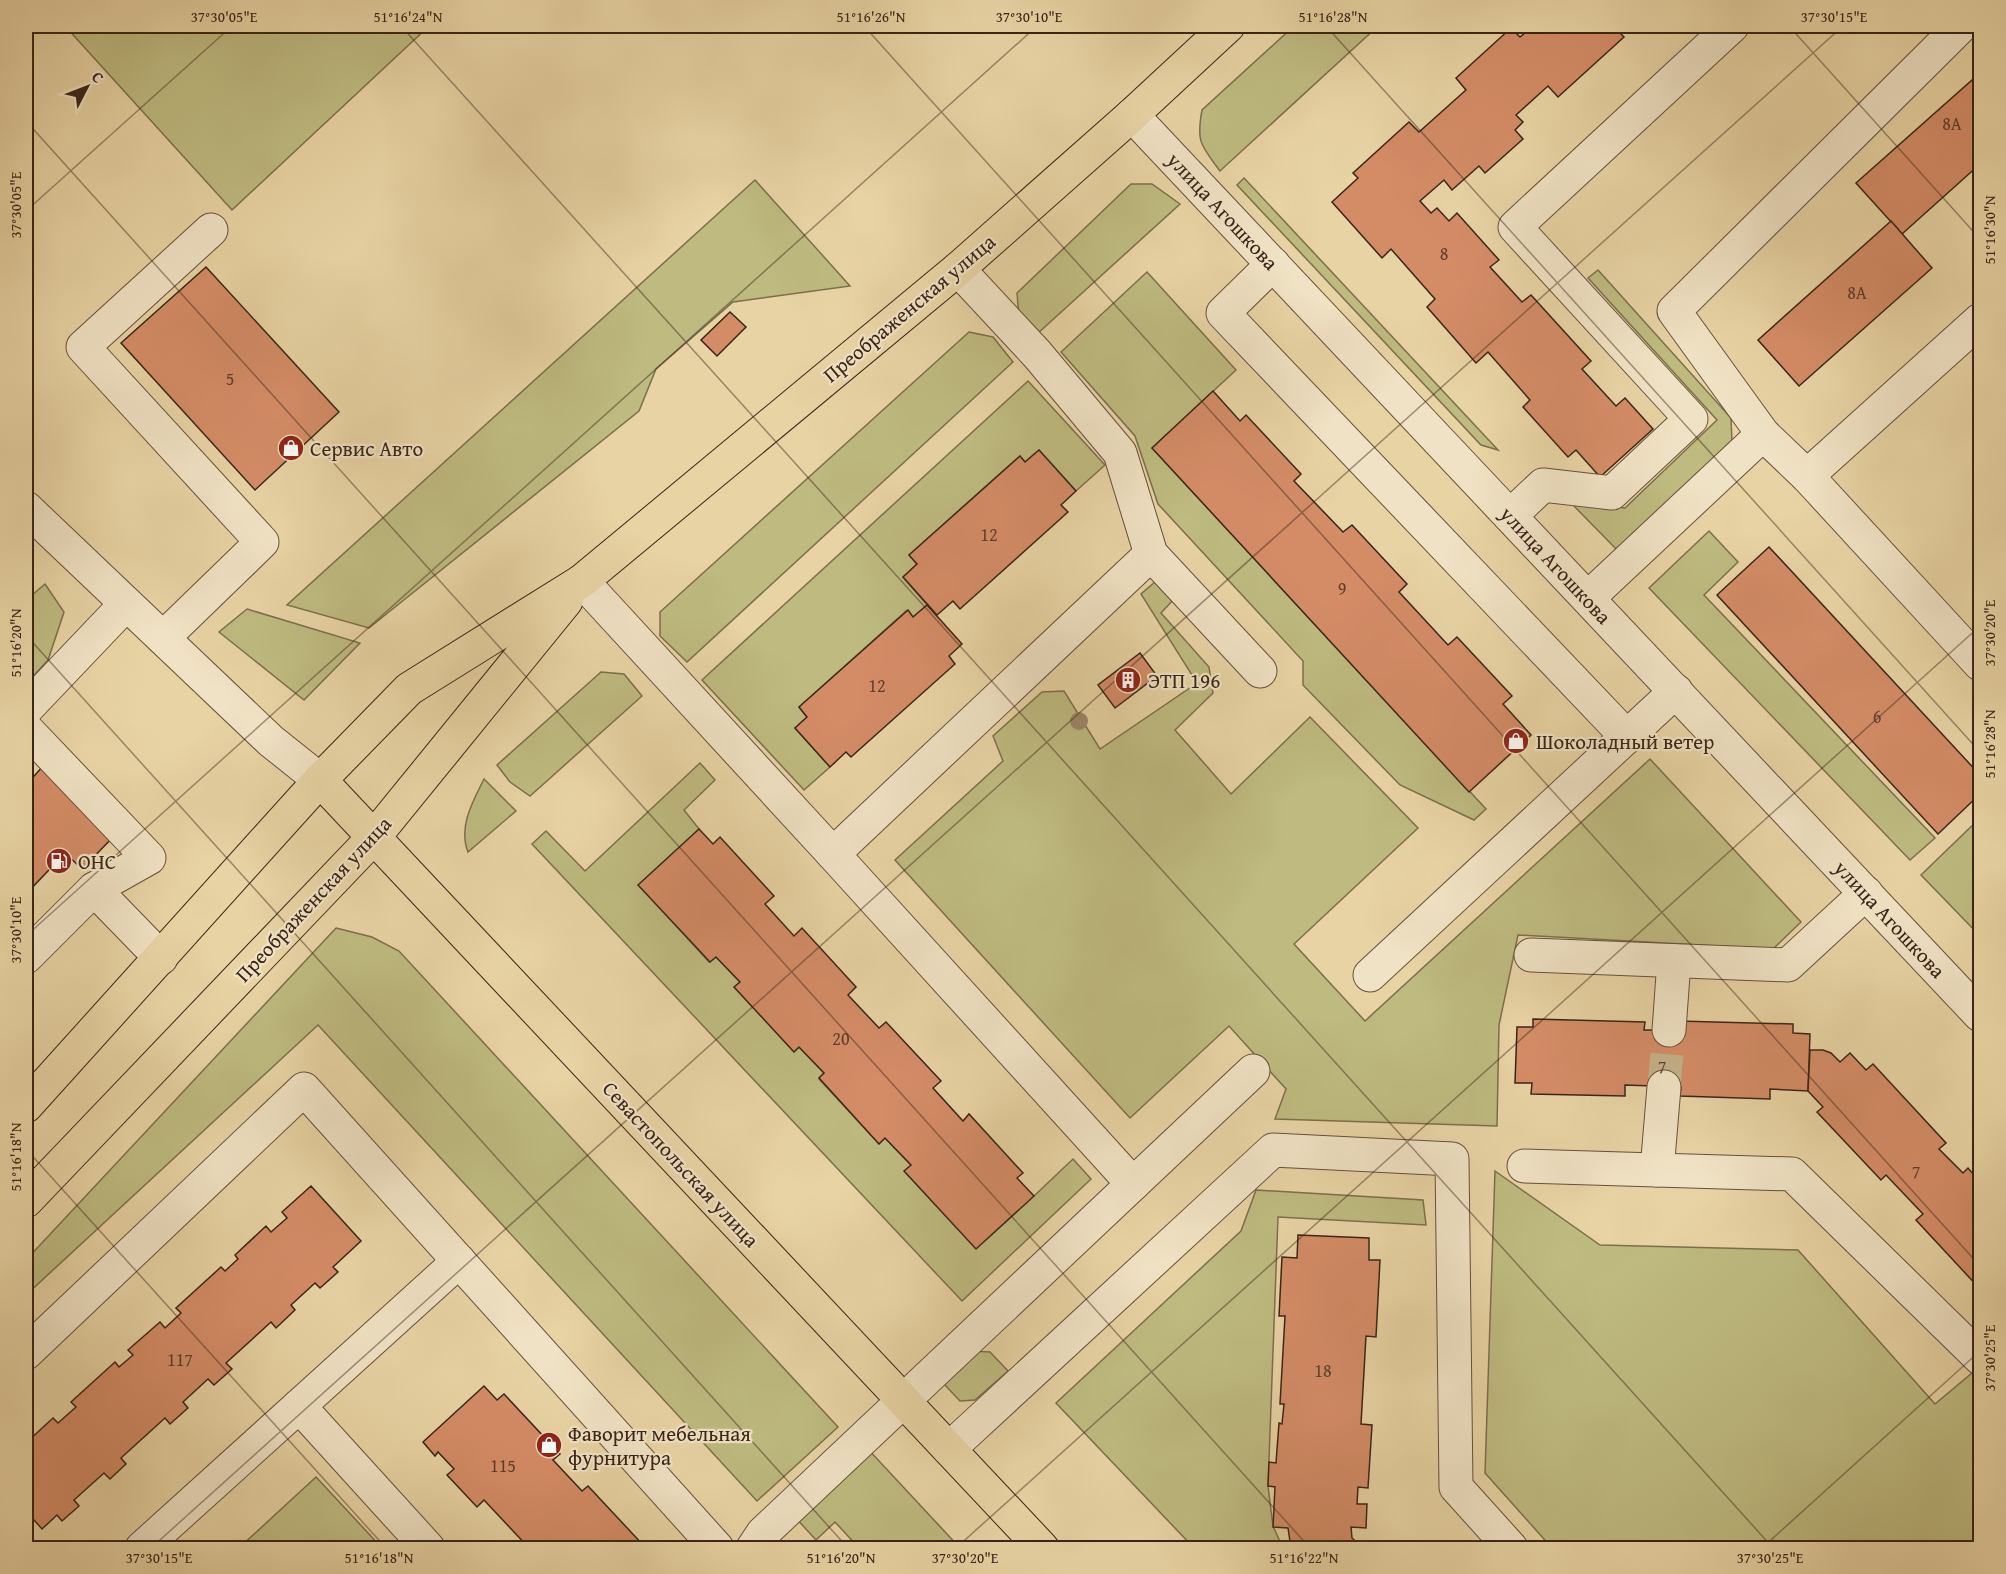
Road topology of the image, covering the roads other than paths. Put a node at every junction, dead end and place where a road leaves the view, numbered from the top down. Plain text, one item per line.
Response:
1 (1228, 26) edge
2 (1732, 26) edge
3 (1962, 26) edge
4 (1132, 115) junction
5 (211, 230) dead end
6 (1273, 264) junction
7 (958, 269) junction
8 (1980, 320) edge
9 (1763, 434) junction
10 (1807, 476) junction
11 (26, 508) edge
12 (1510, 516) junction
13 (1151, 554) junction
14 (582, 581) junction
15 (1588, 598) junction
16 (126, 604) junction
17 (163, 638) junction
18 (1980, 664) edge
19 (1260, 671) dead end
20 (1676, 691) junction
21 (26, 709) edge
22 (26, 729) edge
23 (1627, 737) junction
24 (320, 780) junction
25 (374, 837) junction
26 (833, 854) junction
27 (94, 889) junction
28 (1866, 893) junction
29 (1531, 956) dead end
30 (26, 957) edge
31 (161, 958) junction
32 (1674, 961) junction
33 (1370, 975) dead end
34 (1980, 1015) edge
35 (1669, 1030) tunnel mouth
36 (1253, 1071) dead end
37 (1664, 1087) tunnel mouth
38 (26, 1106) edge
39 (1524, 1166) dead end
40 (1657, 1170) junction
41 (1132, 1184) junction
42 (26, 1201) edge
43 (459, 1261) junction
44 (26, 1353) edge
45 (1980, 1358) edge
46 (903, 1401) junction
47 (299, 1406) junction
48 (949, 1449) junction
49 (764, 1543) edge
50 (142, 1548) edge
51 (428, 1548) edge
52 (717, 1548) edge
53 (1042, 1548) edge
54 (1511, 1548) edge

1 - 4 main road, Преображенская улица
2 - 12 street
3 - 9 street
4 - 6 street, улица Агошкова
4 - 7 main road, Преображенская улица
5 - 17 street
6 - 12 street, улица Агошкова
6 - 23 street
7 - 13 street
7 - 14 main road, Преображенская улица
8 - 10 street
9 - 10 street
9 - 15 street
10 - 18 street
11 - 16 street
12 - 15 street, улица Агошкова
13 - 19 street
13 - 26 street
14 - 24 main road, Преображенская улица
14 - 25 main road, Преображенская улица
14 - 26 street
15 - 20 street, улица Агошкова
16 - 17 street
16 - 21 street
17 - 24 street
20 - 23 street
20 - 28 street, улица Агошкова
22 - 27 street
23 - 33 street
24 - 25 main road, Севастопольская улица
24 - 31 main road, Преображенская улица
25 - 42 main road, Преображенская улица
25 - 46 main road, Севастопольская улица
26 - 41 street
27 - 30 street
27 - 31 street
28 - 32 street
28 - 34 street, улица Агошкова
29 - 32 street
31 - 38 main road, Преображенская улица
32 - 35 street
36 - 41 street
37 - 40 street
39 - 40 street
40 - 45 street
41 - 46 street
43 - 44 street
43 - 47 street
43 - 52 street
46 - 48 main road, Севастопольская улица
46 - 49 street
47 - 50 street
47 - 51 street
48 - 53 main road, Севастопольская улица
48 - 54 street

